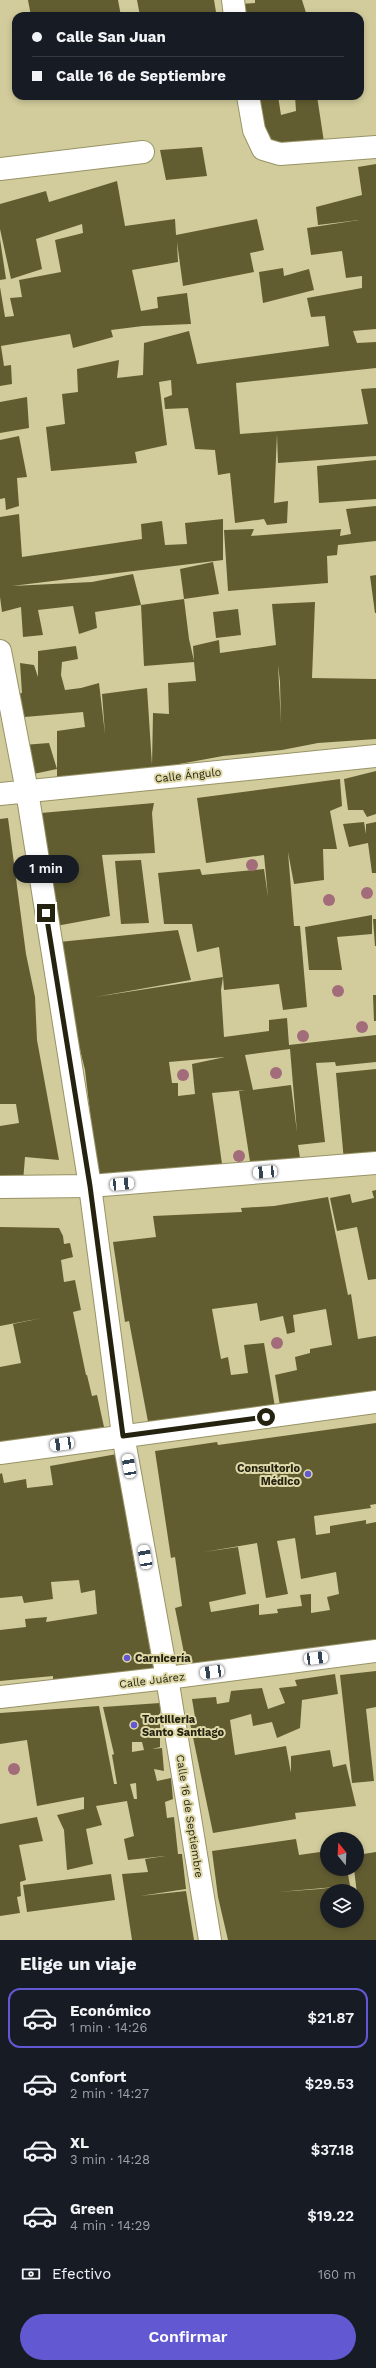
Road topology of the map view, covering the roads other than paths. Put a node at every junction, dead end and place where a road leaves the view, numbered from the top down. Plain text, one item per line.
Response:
1 (233, 0) edge
2 (234, 12) edge
3 (249, 100) edge
4 (376, 147) edge
5 (143, 152) dead end
6 (0, 169) edge
7 (0, 651) edge
8 (376, 756) edge
9 (27, 791) junction
10 (0, 794) edge
11 (376, 1163) edge
12 (90, 1186) junction
13 (0, 1187) edge
14 (376, 1402) edge
15 (123, 1436) junction
16 (0, 1453) edge
17 (376, 1651) edge
18 (167, 1678) junction
19 (0, 1697) edge
20 (210, 1940) edge

1 - 2 street
3 - 4 street
5 - 6 street
7 - 9 street, Calle 16 de Septiembre
8 - 9 street, Calle Ángulo
9 - 10 street, Calle Ángulo
9 - 12 street, Calle 16 de Septiembre
11 - 12 street
12 - 13 street
12 - 15 street, Calle 16 de Septiembre
14 - 15 street
15 - 16 street
15 - 18 street, Calle 16 de Septiembre
17 - 18 street, Calle Juárez
18 - 19 street, Calle Juárez
18 - 20 street, Calle 16 de Septiembre

